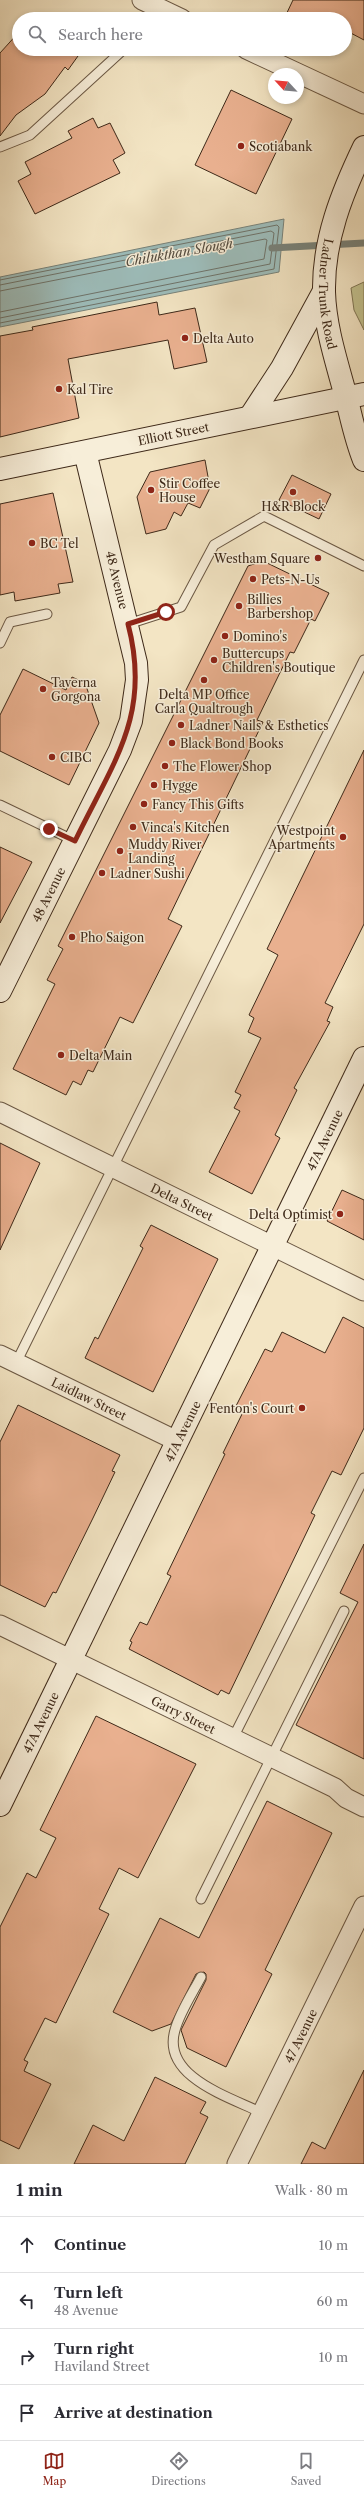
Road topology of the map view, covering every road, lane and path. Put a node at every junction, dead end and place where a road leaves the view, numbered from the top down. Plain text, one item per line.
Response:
1 (142, 0) edge
2 (162, 12) edge
3 (116, 56) edge
4 (261, 56) edge
5 (364, 104) edge
6 (0, 147) edge
7 (361, 153) edge
8 (324, 291) junction
9 (355, 396) edge
10 (250, 417) junction
11 (84, 452) junction
12 (364, 460) edge
13 (0, 469) edge
14 (364, 566) edge
15 (47, 614) dead end
16 (128, 624) junction
17 (0, 644) edge
18 (364, 660) edge
19 (0, 804) edge
20 (75, 841) junction
21 (0, 991) edge
22 (364, 1058) edge
23 (0, 1112) edge
24 (112, 1167) junction
25 (271, 1246) junction
26 (364, 1291) edge
27 (8, 1359) edge
28 (177, 1441) junction
29 (364, 1478) edge
30 (344, 1611) dead end
31 (0, 1625) edge
32 (72, 1659) junction
33 (233, 1738) junction
34 (272, 1758) junction
35 (0, 1805) edge
36 (364, 1807) edge
37 (201, 1899) dead end
38 (364, 1906) edge
39 (201, 1977) dead end
40 (262, 2113) junction
41 (237, 2164) edge

1 - 2 street
3 - 6 lane
4 - 5 street
7 - 8 main road, Ladner Trunk Road
8 - 9 main road, Ladner Trunk Road
8 - 10 main road
9 - 10 main road, Elliott Street
9 - 12 main road
10 - 11 main road, Elliott Street
11 - 13 main road, Elliott Street
11 - 16 main road, 48 Avenue
14 - 16 lane
15 - 17 lane
16 - 20 main road, 48 Avenue
18 - 24 lane
19 - 20 lane
20 - 21 main road, 48 Avenue
22 - 25 main road, 47A Avenue
23 - 24 street, Delta Street
24 - 25 street, Delta Street
24 - 27 lane
25 - 26 street, Delta Street
25 - 28 main road, 47A Avenue
27 - 28 street, Laidlaw Street
28 - 32 main road, 47A Avenue
29 - 33 lane
30 - 34 lane
31 - 32 street, Garry Street
32 - 33 street, Garry Street
32 - 35 main road, 47A Avenue
33 - 34 street, Garry Street
34 - 36 street, Garry Street
34 - 37 lane
38 - 40 street, 47 Avenue
39 - 40 lane
40 - 41 street, 47 Avenue

